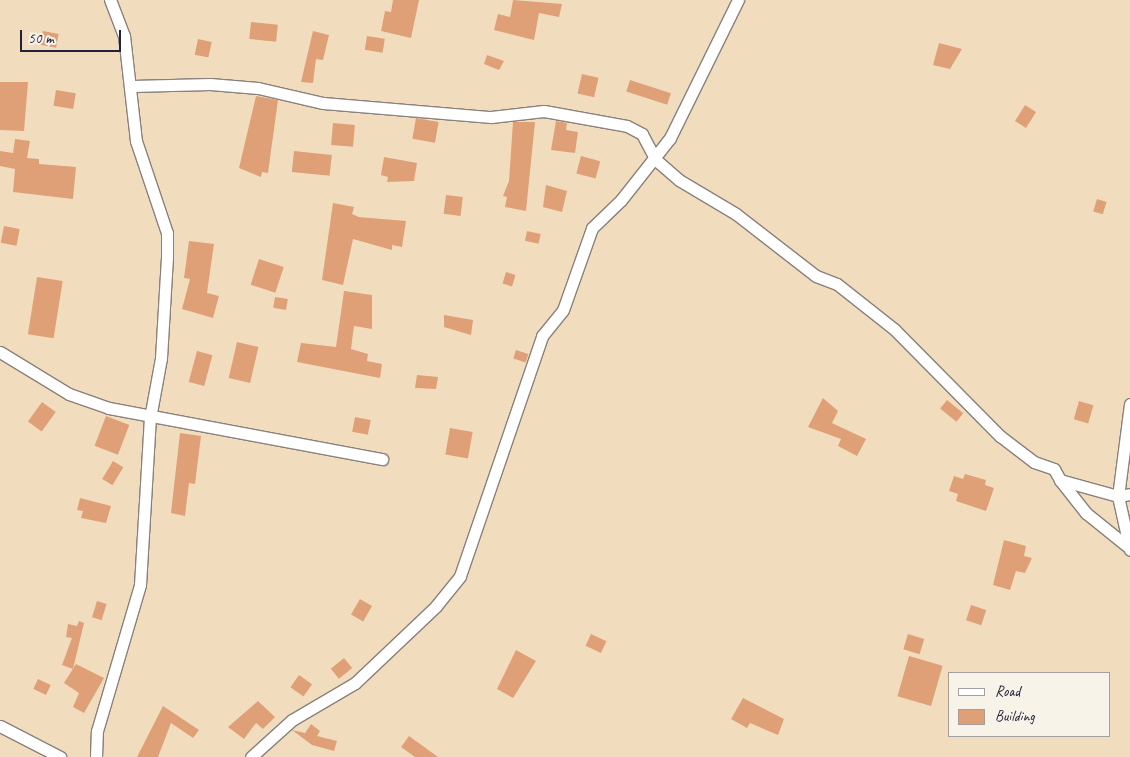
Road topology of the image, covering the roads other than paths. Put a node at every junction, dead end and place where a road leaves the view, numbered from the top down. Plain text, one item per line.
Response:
1 (110, 0) edge
2 (738, 0) edge
3 (132, 86) junction
4 (656, 160) junction
5 (0, 352) edge
6 (1130, 404) edge
7 (150, 418) junction
8 (382, 459) dead end
9 (1060, 480) junction
10 (1130, 494) edge
11 (1118, 496) junction
12 (1129, 548) edge
13 (0, 726) edge
14 (60, 757) edge
15 (96, 757) edge
16 (251, 757) edge

1 - 3 street
2 - 4 street
3 - 4 street
3 - 7 street
4 - 9 street
4 - 16 street
5 - 7 street
6 - 11 street
7 - 8 street
7 - 15 street
9 - 11 street
9 - 12 street
10 - 11 street
11 - 12 street
13 - 14 street

